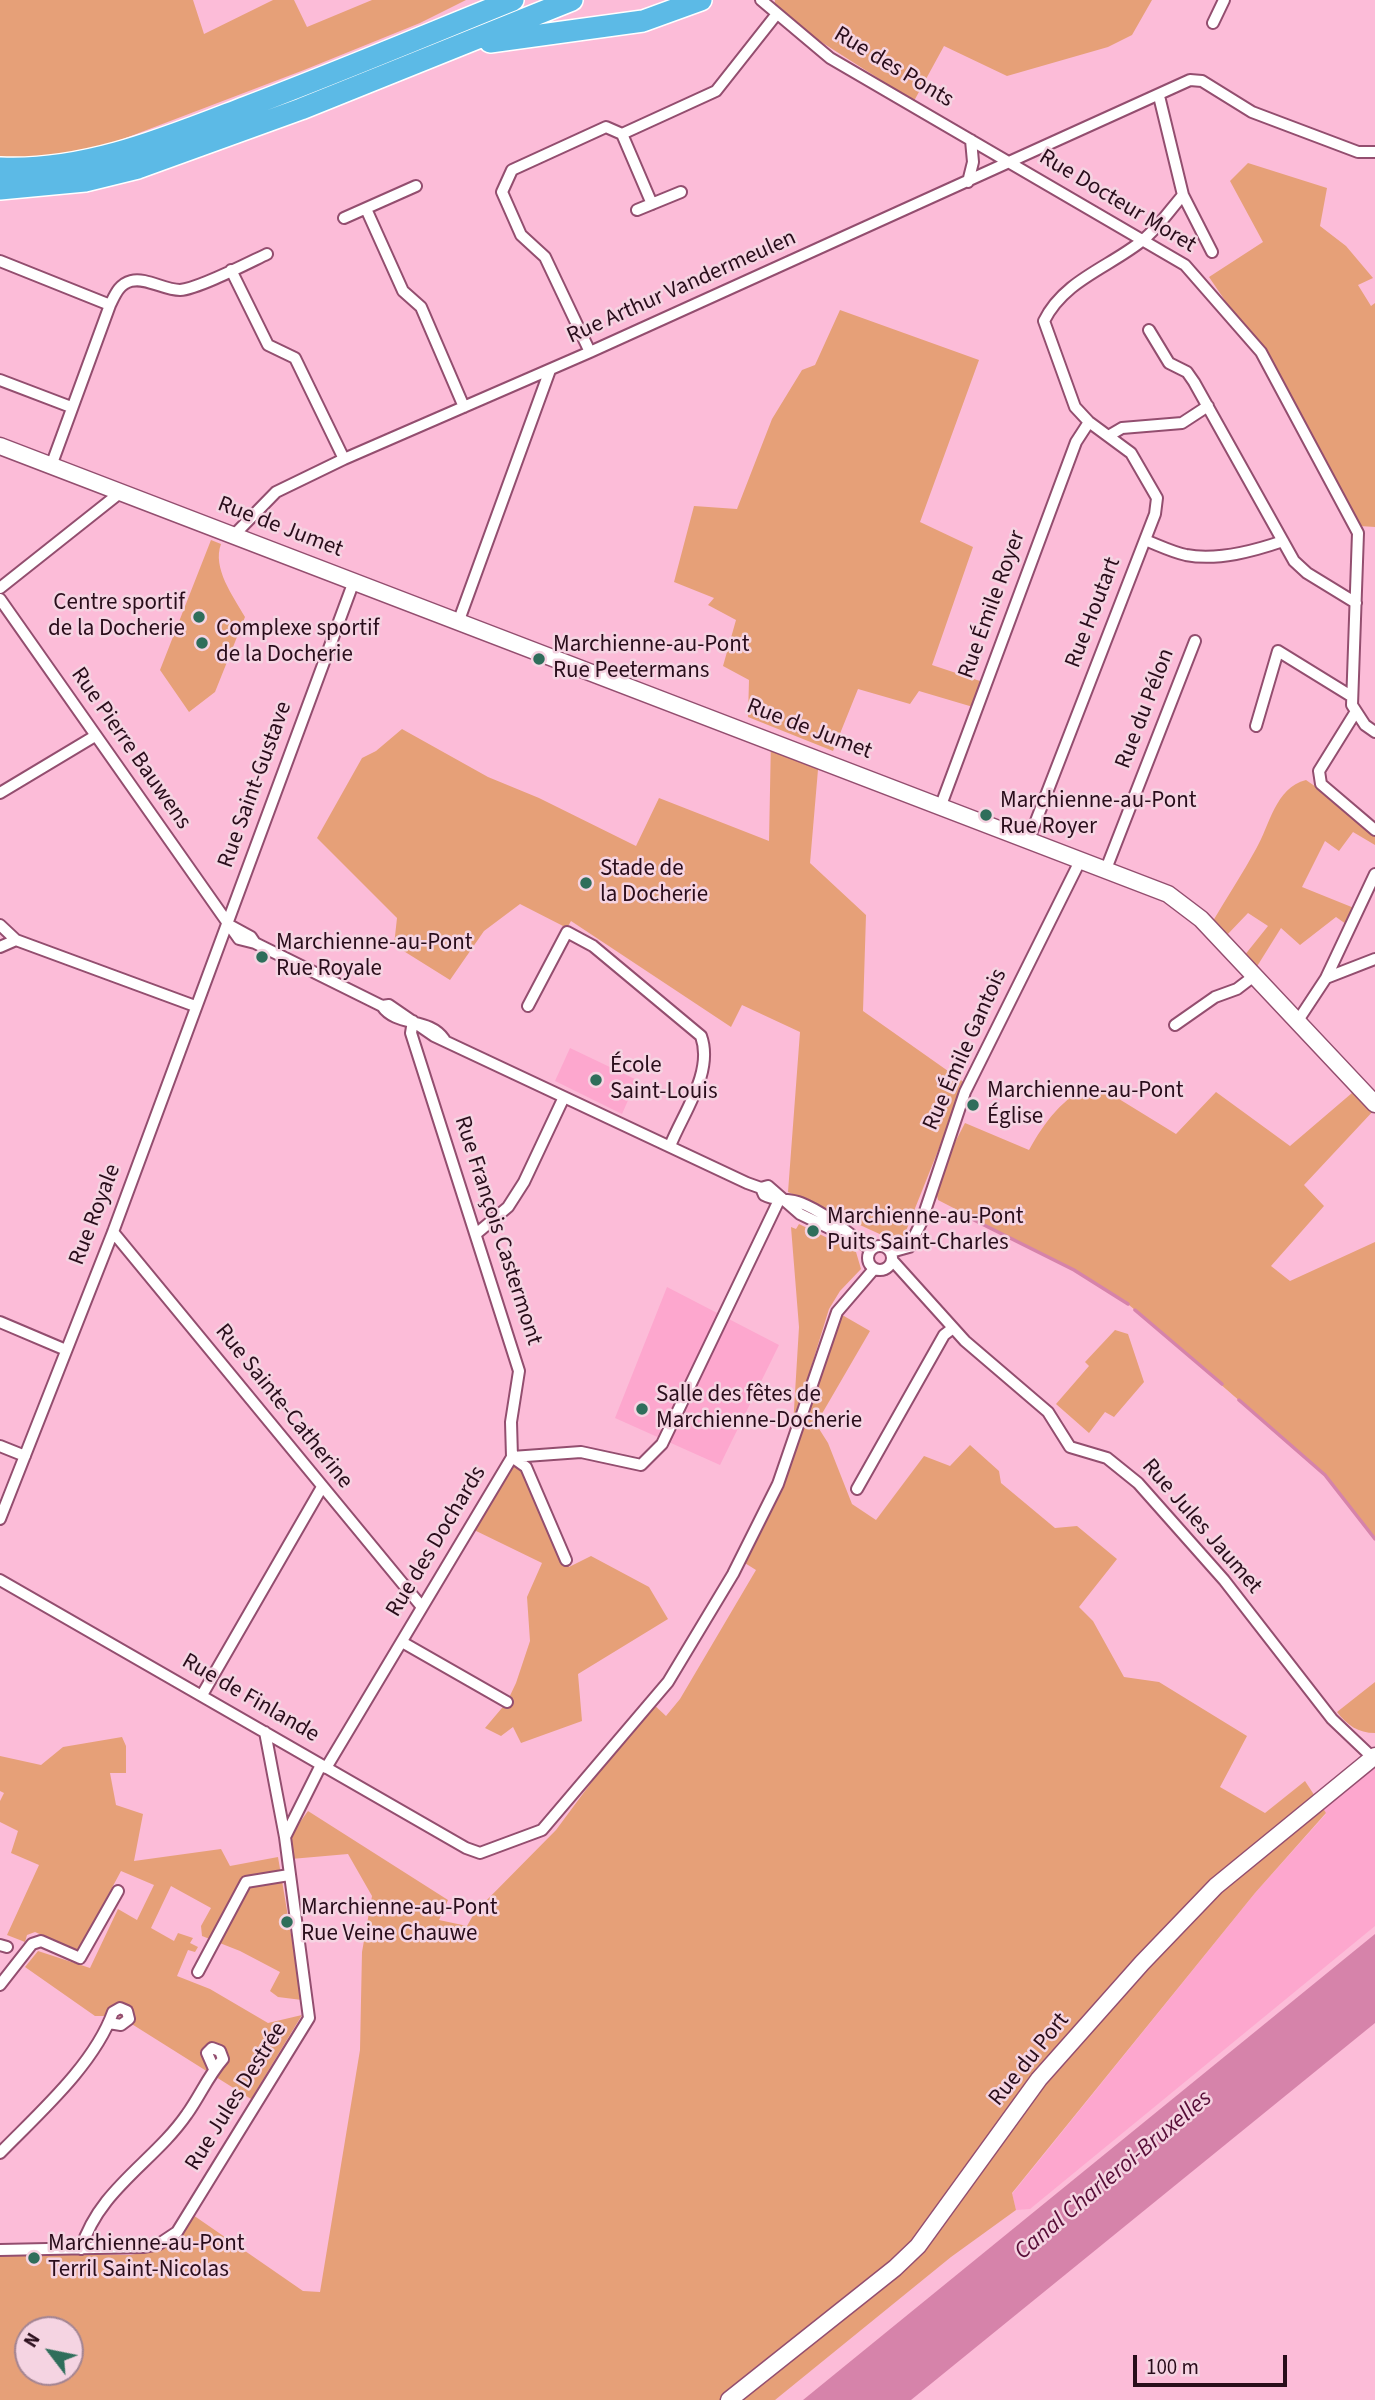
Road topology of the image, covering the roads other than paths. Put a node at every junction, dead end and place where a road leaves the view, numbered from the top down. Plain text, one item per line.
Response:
1 (483, 0) edge
2 (513, 0) edge
3 (572, 0) edge
4 (701, 0) edge
5 (761, 0) edge
6 (1224, 0) edge
7 (776, 15) junction
8 (1213, 23) dead end
9 (417, 38) junction
10 (446, 49) junction
11 (1158, 96) junction
12 (622, 134) junction
13 (971, 140) junction
14 (1375, 152) edge
15 (1010, 162) junction
16 (0, 168) edge
17 (968, 181) junction
18 (416, 186) dead end
19 (0, 189) edge
20 (681, 192) dead end
21 (1182, 195) junction
22 (652, 204) junction
23 (637, 210) dead end
24 (367, 211) junction
25 (344, 218) dead end
26 (1143, 239) junction
27 (1212, 252) dead end
28 (267, 254) dead end
29 (0, 261) edge
30 (230, 270) junction
31 (110, 305) junction
32 (1149, 330) dead end
33 (590, 352) junction
34 (550, 370) junction
35 (0, 380) edge
36 (1208, 406) junction
37 (71, 407) junction
38 (464, 407) junction
39 (1089, 422) junction
40 (1110, 435) junction
41 (0, 446) edge
42 (344, 459) junction
43 (51, 466) junction
44 (121, 492) junction
45 (235, 534) junction
46 (1145, 540) junction
47 (1283, 541) junction
48 (354, 582) junction
49 (0, 589) edge
50 (0, 599) edge
51 (1356, 603) junction
52 (459, 620) junction
53 (1195, 641) dead end
54 (1351, 696) junction
55 (1355, 713) junction
56 (1256, 726) dead end
57 (1375, 732) edge
58 (95, 736) junction
59 (0, 793) edge
60 (942, 805) junction
61 (1375, 830) edge
62 (1030, 839) junction
63 (1081, 859) junction
64 (1106, 869) junction
65 (1375, 874) edge
66 (227, 924) junction
67 (0, 925) edge
68 (16, 940) junction
69 (0, 947) edge
70 (1375, 959) edge
71 (1254, 976) junction
72 (1326, 978) junction
73 (195, 1006) junction
74 (528, 1006) dead end
75 (413, 1021) junction
76 (1297, 1022) junction
77 (1175, 1025) dead end
78 (565, 1097) junction
79 (1375, 1104) edge
80 (670, 1146) junction
81 (780, 1198) junction
82 (113, 1232) junction
83 (476, 1234) junction
84 (870, 1249) junction
85 (891, 1256) junction
86 (874, 1269) junction
87 (0, 1322) edge
88 (953, 1328) junction
89 (66, 1350) junction
90 (0, 1446) edge
91 (25, 1455) junction
92 (512, 1457) junction
93 (321, 1487) junction
94 (857, 1489) dead end
95 (0, 1518) edge
96 (566, 1560) dead end
97 (0, 1580) edge
98 (422, 1607) junction
99 (402, 1642) junction
100 (202, 1695) junction
101 (507, 1702) dead end
102 (265, 1732) junction
103 (1374, 1757) edge
104 (324, 1767) junction
105 (285, 1837) junction
106 (289, 1875) junction
107 (118, 1891) dead end
108 (198, 1972) dead end
109 (0, 1984) edge
110 (109, 2023) dead end
111 (214, 2069) dead end
112 (0, 2153) edge
113 (81, 2249) junction
114 (0, 2250) edge
115 (729, 2400) edge

1 - 9 highway
2 - 9 highway
3 - 10 highway
4 - 10 highway
5 - 7 street, Rue des Ponts
6 - 8 street
7 - 12 street
7 - 13 street, Rue des Ponts
9 - 16 highway
10 - 19 highway
11 - 14 street, Rue Arthur Vandermeulen
11 - 15 street, Rue Arthur Vandermeulen
11 - 21 street
12 - 22 street
12 - 33 street
13 - 15 street, Rue des Ponts
13 - 17 street
15 - 17 street, Rue Arthur Vandermeulen
15 - 26 street, Rue Docteur Moret
17 - 33 street, Rue Arthur Vandermeulen
18 - 24 street
20 - 22 street
21 - 26 street
21 - 27 street
22 - 23 street
24 - 25 street
24 - 38 street
26 - 39 street
26 - 51 street, Rue Docteur Moret
28 - 30 street
29 - 31 street
30 - 31 street
30 - 42 street
31 - 37 street
32 - 36 street
33 - 34 street, Rue Arthur Vandermeulen
34 - 38 street, Rue Arthur Vandermeulen
34 - 52 street
35 - 37 street
36 - 40 street
36 - 47 street
37 - 43 street
38 - 42 street, Rue Arthur Vandermeulen
39 - 40 street, Rue Houtart
39 - 60 street, Rue Émile Royer
40 - 46 street, Rue Houtart
41 - 43 street, Rue de Jumet
42 - 45 street, Rue Arthur Vandermeulen
43 - 44 street, Rue de Jumet
44 - 45 street, Rue de Jumet
44 - 49 street
45 - 48 street, Rue de Jumet
46 - 47 street
46 - 62 street, Rue Houtart
47 - 51 street
48 - 52 street, Rue de Jumet
48 - 66 street, Rue Saint-Gustave
50 - 58 street, Rue Pierre Bauwens
51 - 54 street, Rue Docteur Moret
52 - 60 street, Rue de Jumet
53 - 64 street, Rue du Pélon
54 - 55 street, Rue Docteur Moret
54 - 56 street
55 - 57 street
55 - 61 street
58 - 59 street
58 - 66 street, Rue Pierre Bauwens
60 - 62 street, Rue de Jumet
62 - 63 street, Rue de Jumet
63 - 64 street, Rue de Jumet
63 - 85 street, Rue Émile Gantois
64 - 71 street, Rue de Jumet
65 - 72 street
66 - 73 street, Rue Royale
66 - 75 street
67 - 68 street
68 - 69 street
68 - 73 street
70 - 72 street
71 - 76 street, Rue de Jumet
71 - 77 street
72 - 76 street
73 - 82 street, Rue Royale
74 - 80 street
75 - 78 street
75 - 83 street, Rue François Castermont
76 - 79 street, Rue de Jumet
78 - 80 street
78 - 83 street
80 - 81 street
81 - 84 street
81 - 92 street, Rue des Dochards
82 - 89 street, Rue Royale
82 - 93 street, Rue Sainte-Catherine
83 - 92 street, Rue François Castermont
84 - 85 street
84 - 86 street
85 - 86 street
85 - 88 street, Rue Jules Jaumet
86 - 104 street, Rue de Finlande
87 - 89 street
88 - 94 street
88 - 103 street, Rue Jules Jaumet
89 - 91 street, Rue Royale
90 - 91 street
91 - 95 street, Rue Royale
92 - 96 street
92 - 98 street, Rue des Dochards
93 - 98 street, Rue Sainte-Catherine
93 - 100 street
97 - 100 street, Rue de Finlande
98 - 99 street, Rue des Dochards
99 - 101 street
99 - 104 street, Rue des Dochards
100 - 102 street, Rue de Finlande
102 - 104 street, Rue de Finlande
102 - 105 street, Rue Jules Destrée
103 - 115 street, Rue du Port
104 - 105 street, Rue des Dochards
105 - 106 street, Rue Jules Destrée
106 - 108 street
106 - 113 street, Rue Jules Destrée
107 - 109 street
110 - 112 street
111 - 113 street
113 - 114 street

